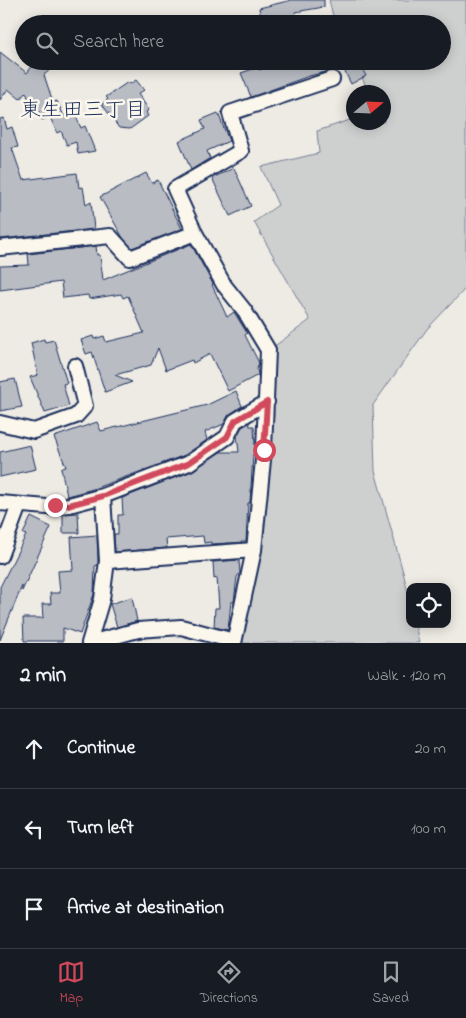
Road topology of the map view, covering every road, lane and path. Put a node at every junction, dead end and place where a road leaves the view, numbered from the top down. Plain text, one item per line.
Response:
1 (332, 79) dead end
2 (195, 233) junction
3 (0, 248) edge
4 (75, 366) dead end
5 (267, 402) junction
6 (0, 423) edge
7 (103, 496) junction
8 (0, 503) edge
9 (19, 505) junction
10 (254, 550) junction
11 (0, 556) edge
12 (107, 561) junction
13 (234, 642) edge
14 (89, 643) edge

1 - 2 street
2 - 3 street
2 - 5 street
4 - 6 street
5 - 7 street
5 - 10 street
7 - 9 street
7 - 12 street
8 - 9 street
9 - 11 street
10 - 12 street
10 - 13 street
12 - 14 street
13 - 14 street

